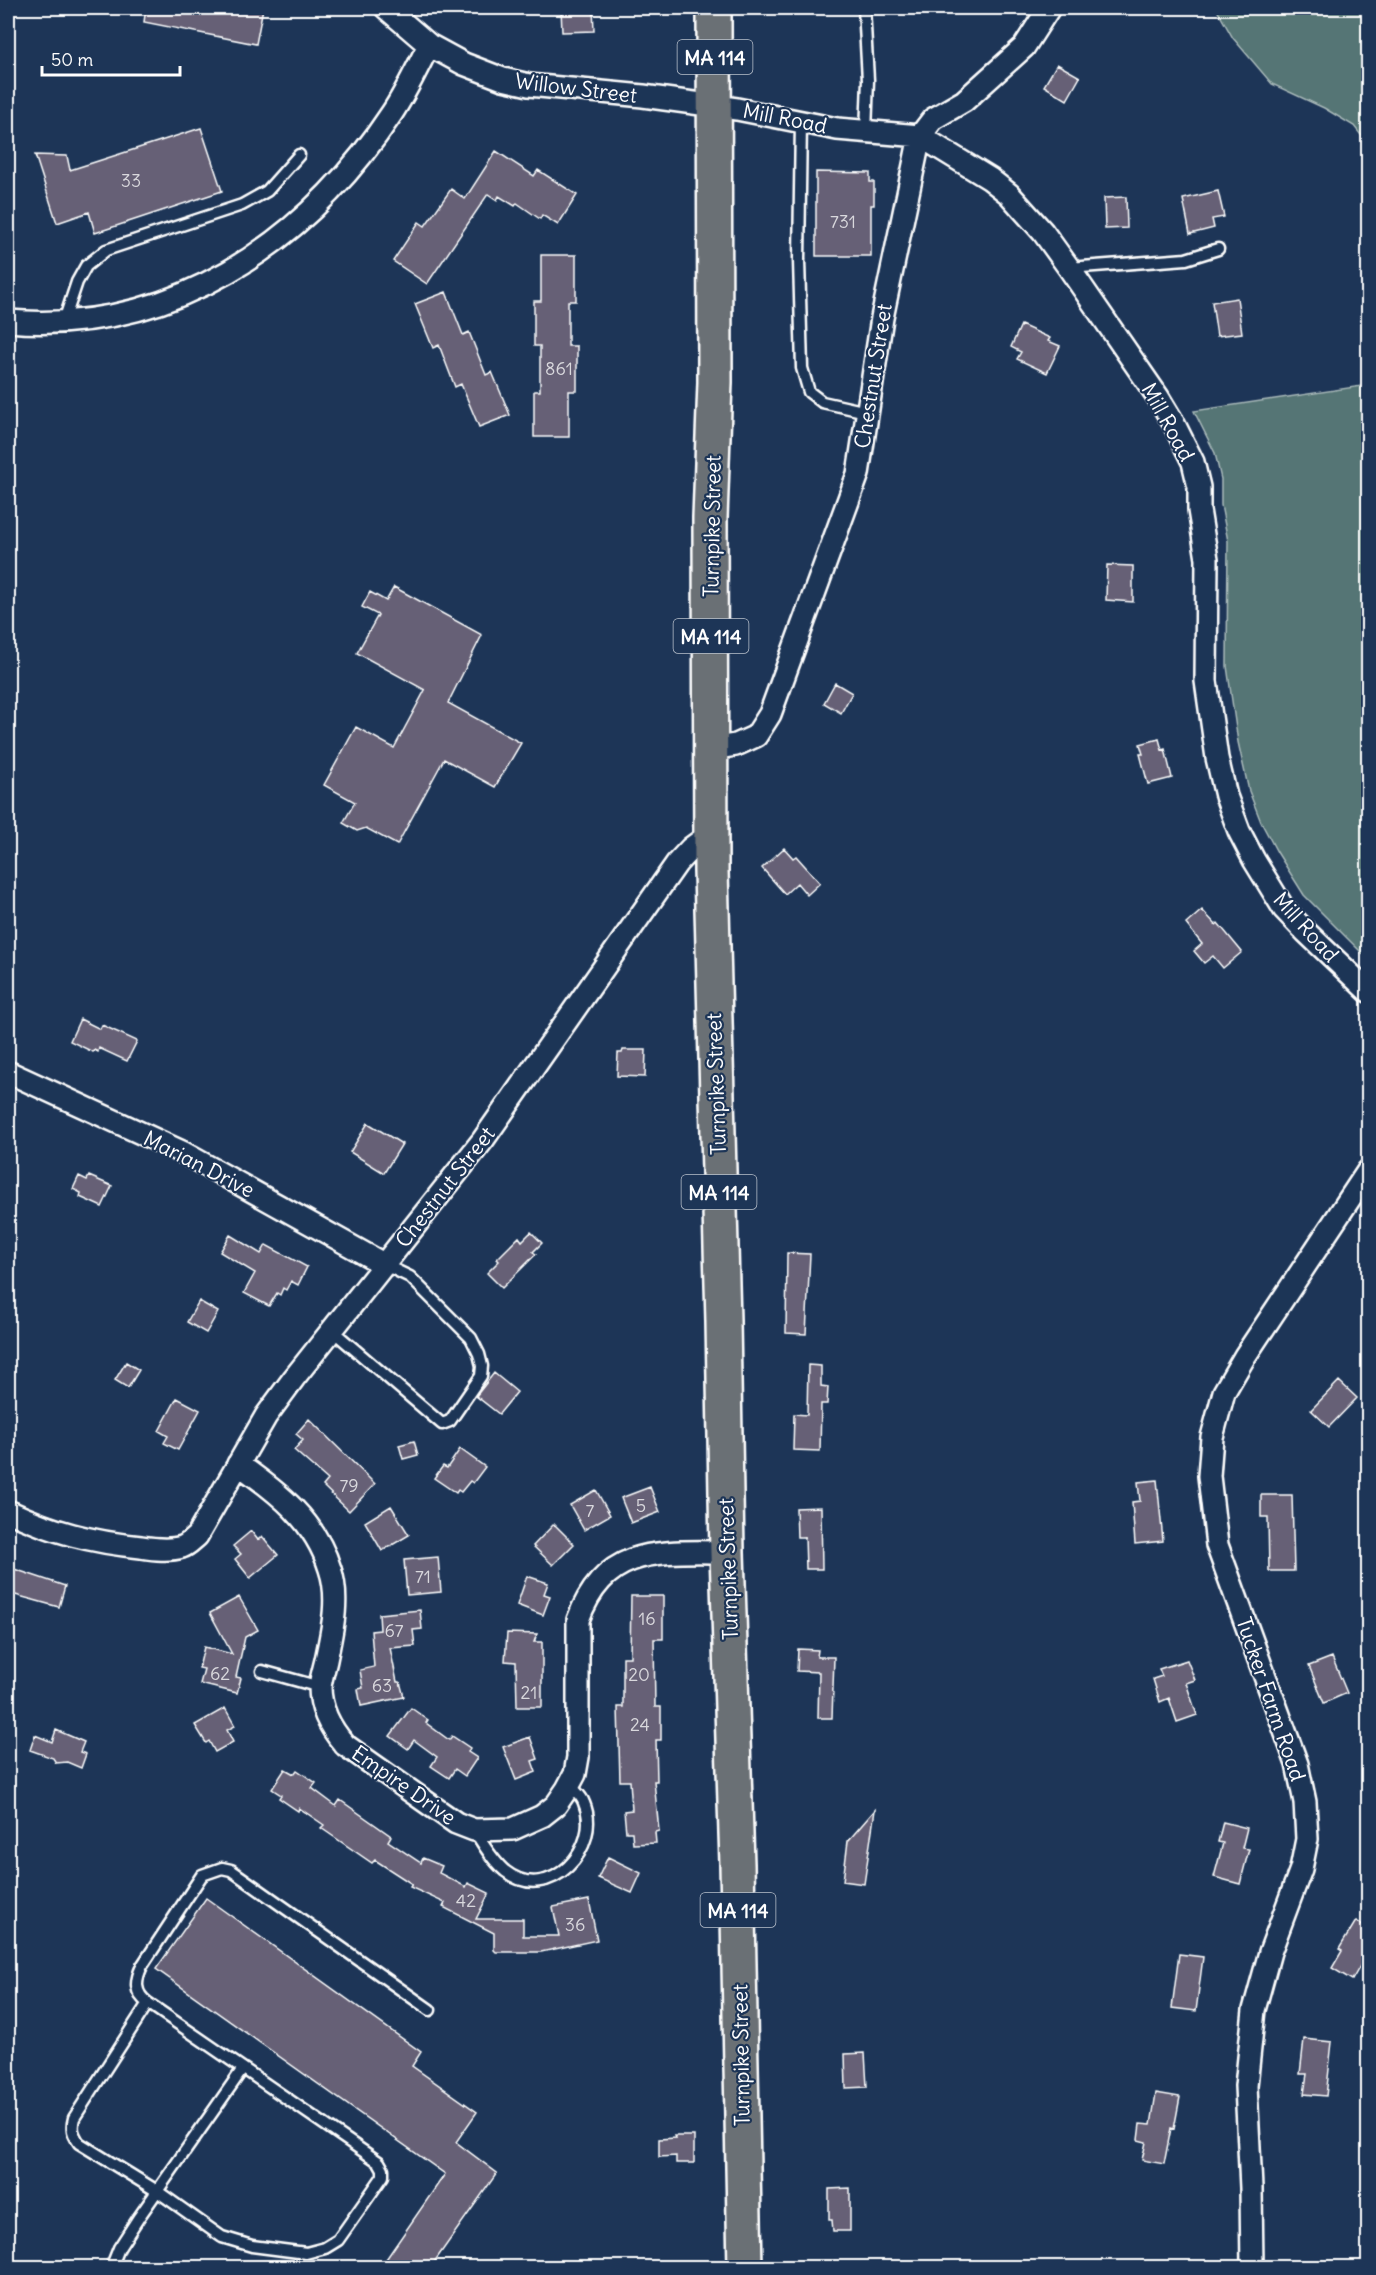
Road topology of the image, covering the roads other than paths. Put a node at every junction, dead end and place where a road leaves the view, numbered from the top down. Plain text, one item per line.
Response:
1 (386, 8) edge
2 (714, 8) edge
3 (864, 8) edge
4 (1049, 8) edge
5 (429, 45) junction
6 (714, 106) junction
7 (801, 121) junction
8 (866, 132) junction
9 (920, 136) junction
10 (299, 155) dead end
11 (1218, 249) dead end
12 (1069, 268) junction
13 (8, 321) edge
14 (64, 321) junction
15 (867, 412) junction
16 (710, 749) junction
17 (712, 832) junction
18 (1368, 991) edge
19 (8, 1072) edge
20 (1368, 1171) edge
21 (385, 1265) junction
22 (333, 1330) junction
23 (238, 1464) junction
24 (8, 1511) edge
25 (727, 1552) junction
26 (262, 1671) dead end
27 (320, 1687) junction
28 (570, 1785) junction
29 (474, 1830) junction
30 (148, 2003) junction
31 (430, 2010) dead end
32 (242, 2070) junction
33 (157, 2191) junction
34 (111, 2268) edge
35 (745, 2268) edge
36 (1252, 2268) edge

1 - 5 street, Willow Street
2 - 6 highway, Turnpike Street / MA 114
3 - 8 lane
4 - 9 street
5 - 6 street, Willow Street
5 - 14 street
6 - 7 street, Mill Road
6 - 16 highway, Turnpike Street / MA 114
7 - 8 street, Mill Road
7 - 15 lane
8 - 9 street, Mill Road
9 - 12 street, Mill Road
9 - 15 street, Chestnut Street
10 - 14 lane
11 - 12 lane
12 - 18 street, Mill Road
13 - 14 street
15 - 16 street, Chestnut Street
16 - 17 highway, Turnpike Street / MA 114
17 - 21 street, Chestnut Street
17 - 25 highway, Turnpike Street / MA 114
19 - 21 street, Marian Drive
20 - 36 street, Tucker Farm Road
21 - 22 street, Chestnut Street
21 - 22 lane
22 - 23 street, Chestnut Street
23 - 24 street, Chestnut Street
23 - 27 street, Empire Drive
25 - 28 street, Empire Drive
25 - 35 highway, Turnpike Street / MA 114
26 - 27 lane
27 - 29 street, Empire Drive
28 - 29 street, Empire Drive
28 - 29 lane
30 - 31 lane
30 - 32 lane
30 - 33 lane
32 - 33 lane
32 - 33 lane
33 - 34 lane

